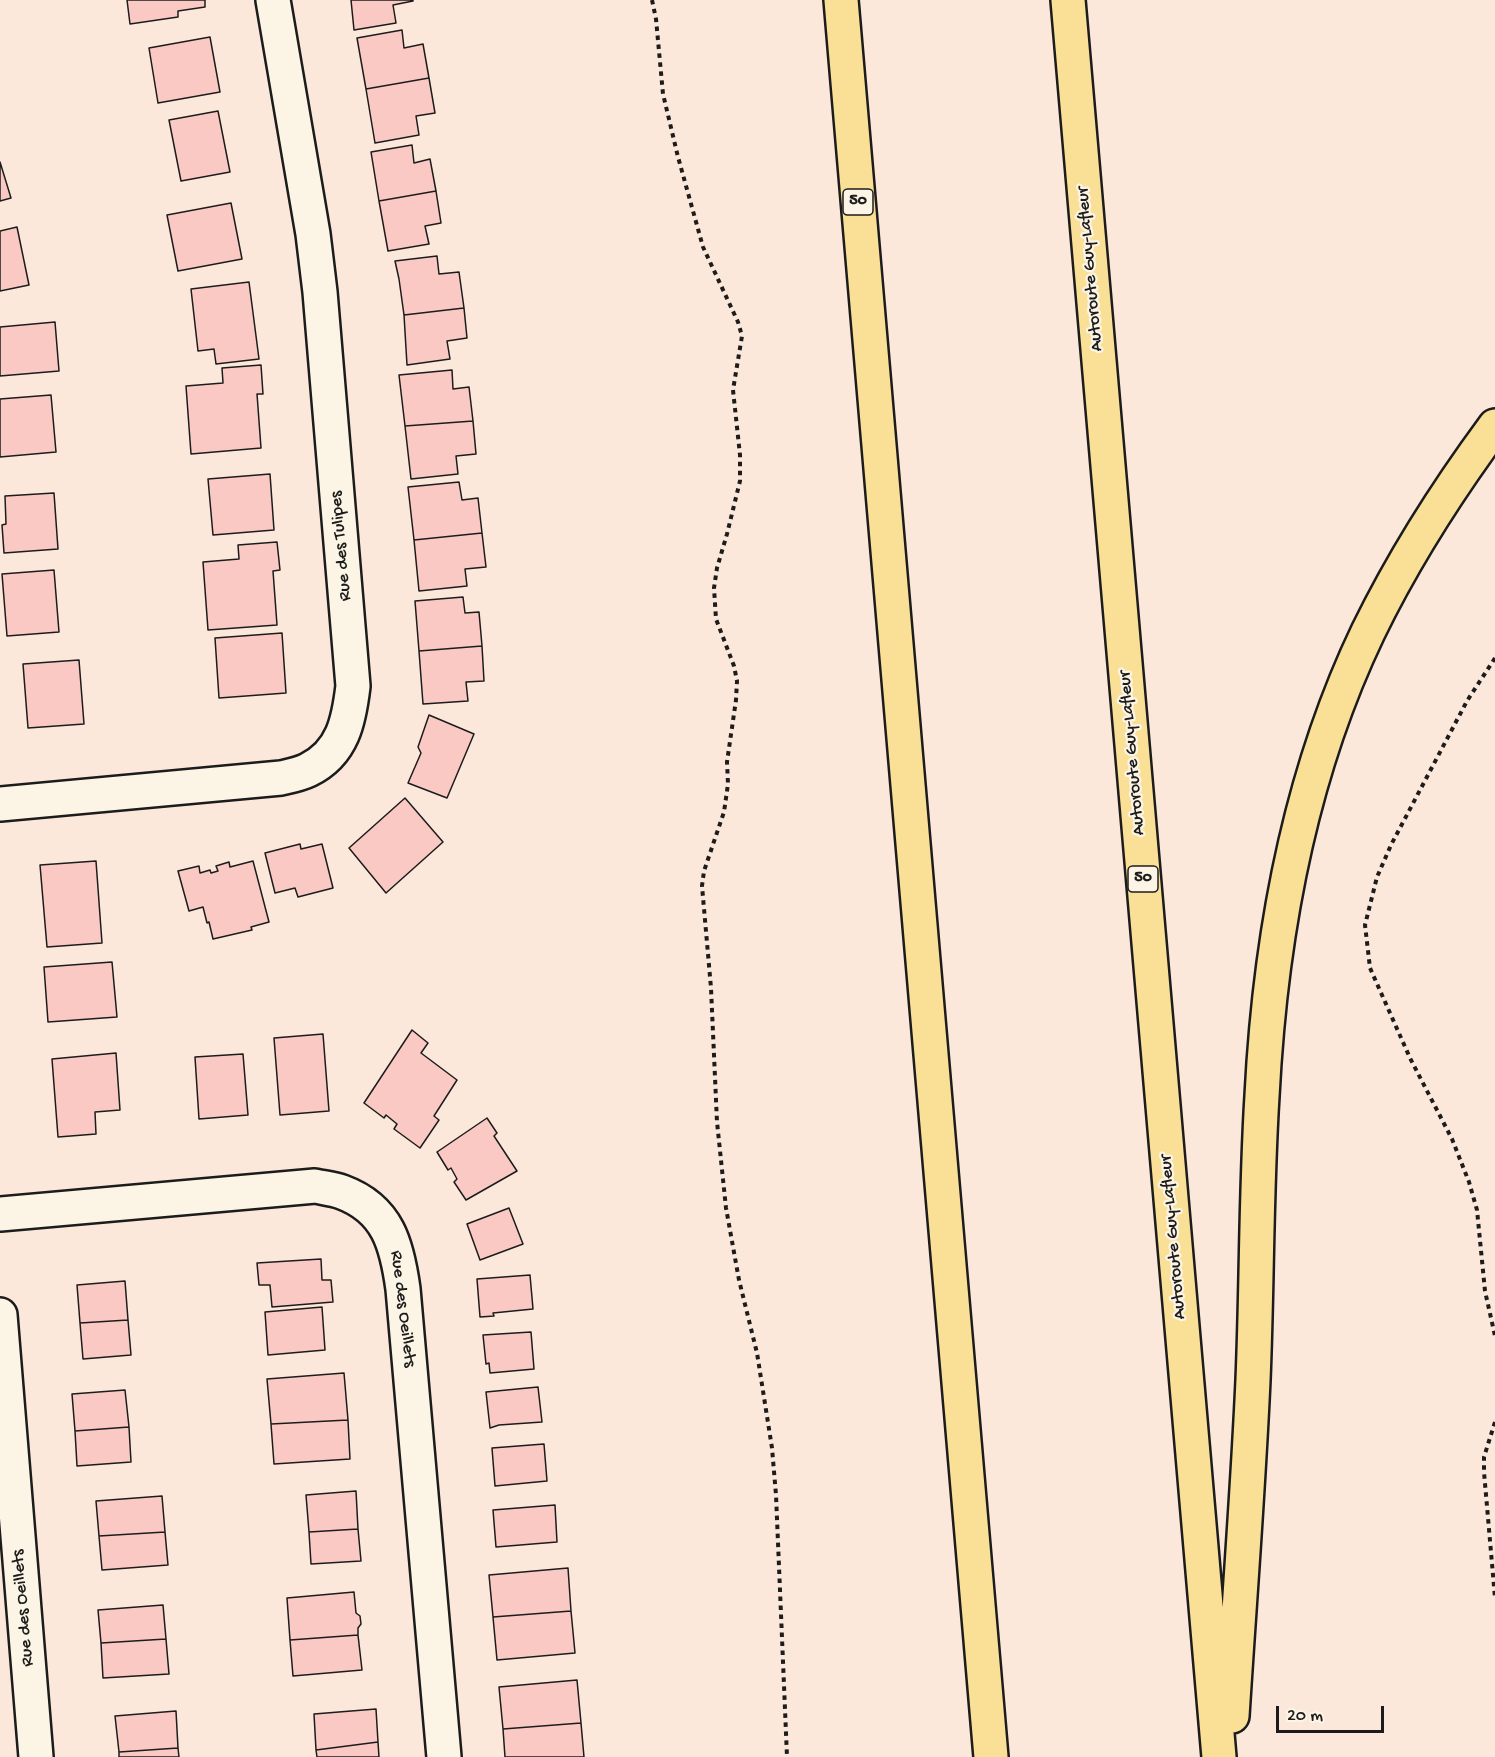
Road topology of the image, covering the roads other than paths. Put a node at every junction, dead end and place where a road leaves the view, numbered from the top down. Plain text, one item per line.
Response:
1 (273, 0) edge
2 (841, 0) edge
3 (1068, 0) edge
4 (1495, 426) edge
5 (0, 804) edge
6 (0, 1214) edge
7 (0, 1315) edge
8 (13, 1617) edge
9 (36, 1757) edge
10 (444, 1757) edge
11 (991, 1757) edge
12 (1219, 1757) edge
13 (1229, 1757) edge

1 - 5 street, Rue des Tulipes
2 - 11 highway, 50
3 - 12 highway, Autoroute Guy-Lafleur / 50
4 - 13 highway
6 - 10 street, Rue des Oeillets
7 - 8 street, Rue des Oeillets
8 - 9 street, Rue des Oeillets

